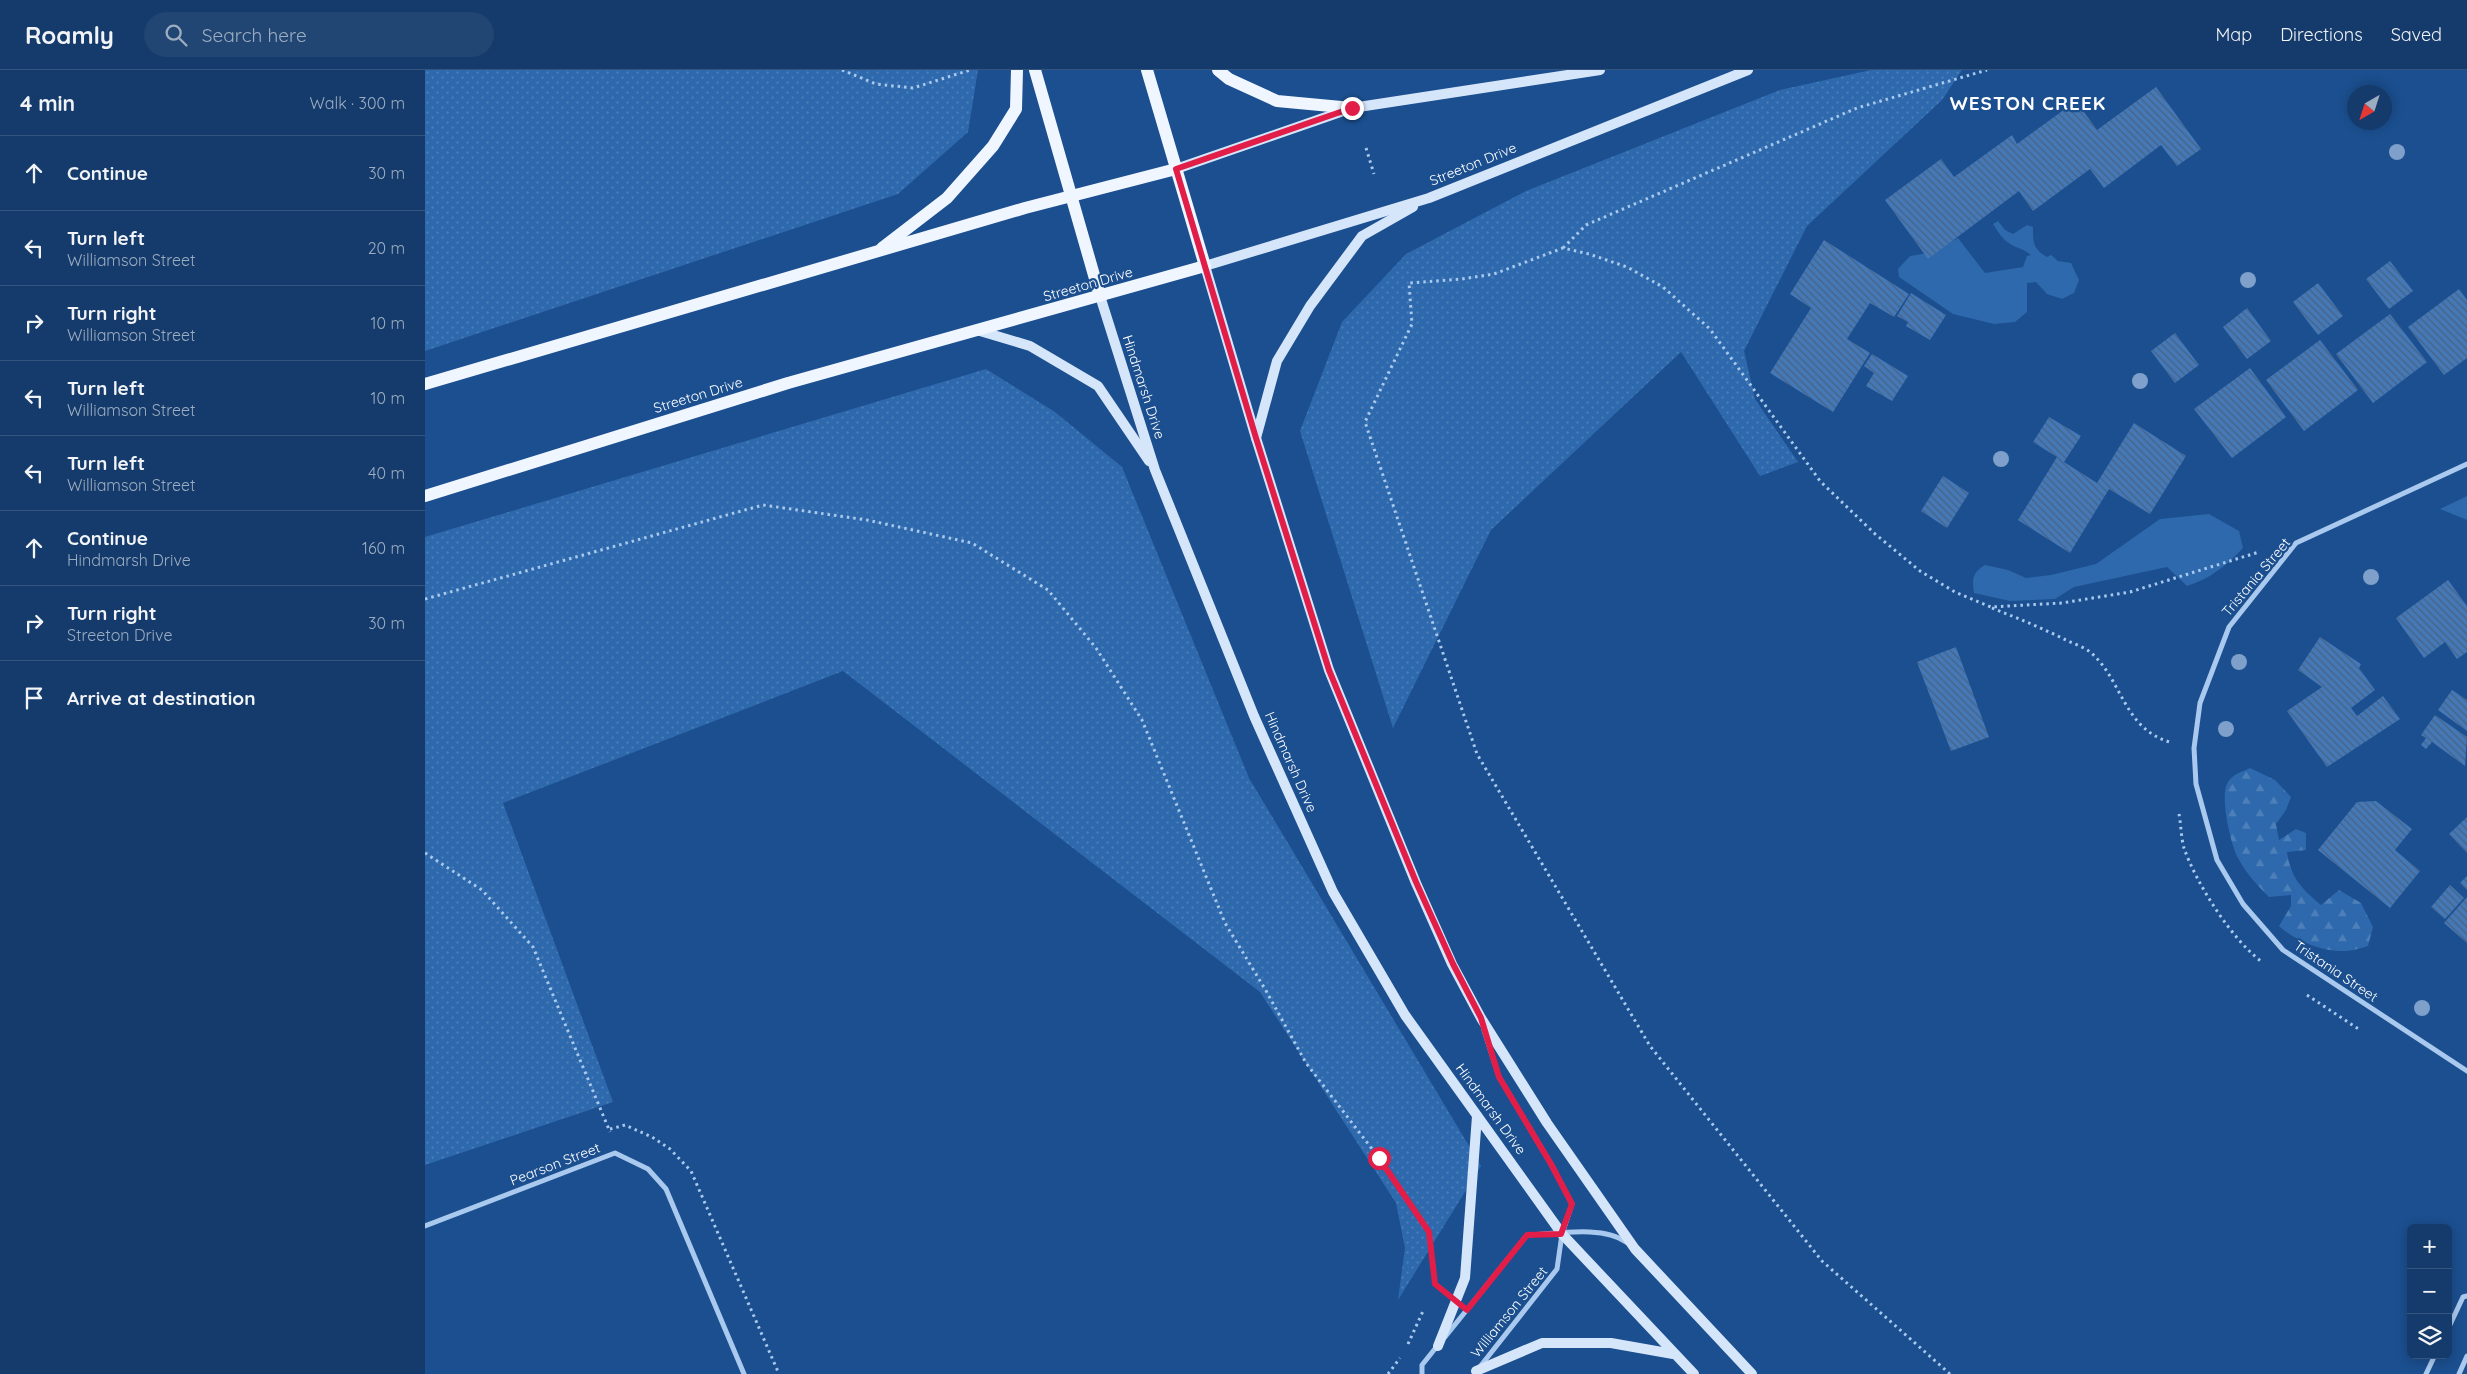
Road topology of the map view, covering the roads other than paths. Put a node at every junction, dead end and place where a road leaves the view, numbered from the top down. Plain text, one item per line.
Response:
1 (1017, 70) edge
2 (1035, 70) edge
3 (1147, 70) edge
4 (1218, 70) edge
5 (1600, 70) edge
6 (1748, 70) edge
7 (1352, 108) junction
8 (1176, 169) junction
9 (1072, 196) junction
10 (1429, 198) junction
11 (876, 253) junction
12 (1205, 266) junction
13 (1101, 296) junction
14 (980, 330) junction
15 (425, 384) edge
16 (1256, 438) junction
17 (2467, 464) edge
18 (1155, 470) junction
19 (425, 496) edge
20 (1481, 1018) junction
21 (2467, 1071) edge
22 (1477, 1116) junction
23 (425, 1226) edge
24 (1561, 1234) junction
25 (1635, 1249) junction
26 (2467, 1296) edge
27 (2452, 1321) edge
28 (1438, 1346) junction
29 (1673, 1354) junction
30 (2467, 1356) edge
31 (2433, 1359) edge
32 (1475, 1373) edge
33 (744, 1374) edge
34 (1422, 1374) edge
35 (1694, 1374) edge
36 (1752, 1374) edge
37 (2426, 1374) edge
38 (2459, 1374) edge

1 - 11 main road
2 - 9 main road, Hindmarsh Drive
3 - 8 main road
4 - 7 main road
5 - 7 main road
6 - 10 main road, Streeton Drive
7 - 8 main road
8 - 9 main road
8 - 12 main road
9 - 11 main road
9 - 13 main road, Hindmarsh Drive
10 - 12 main road, Streeton Drive
10 - 16 main road
11 - 15 main road
12 - 13 main road, Streeton Drive
12 - 16 main road
13 - 14 main road, Streeton Drive
13 - 18 main road, Hindmarsh Drive
14 - 18 main road
14 - 19 main road, Streeton Drive
16 - 20 main road
17 - 21 street, Tristania Street
18 - 22 main road, Hindmarsh Drive
20 - 24 street, Williamson Street
20 - 25 main road
22 - 24 main road, Hindmarsh Drive
22 - 28 main road
23 - 33 street, Pearson Street
24 - 25 street
24 - 28 street
24 - 29 main road, Hindmarsh Drive
24 - 32 street, Williamson Street
25 - 36 main road
26 - 27 street
28 - 34 street
29 - 32 main road
29 - 35 main road, Hindmarsh Drive
30 - 38 street
31 - 37 street

